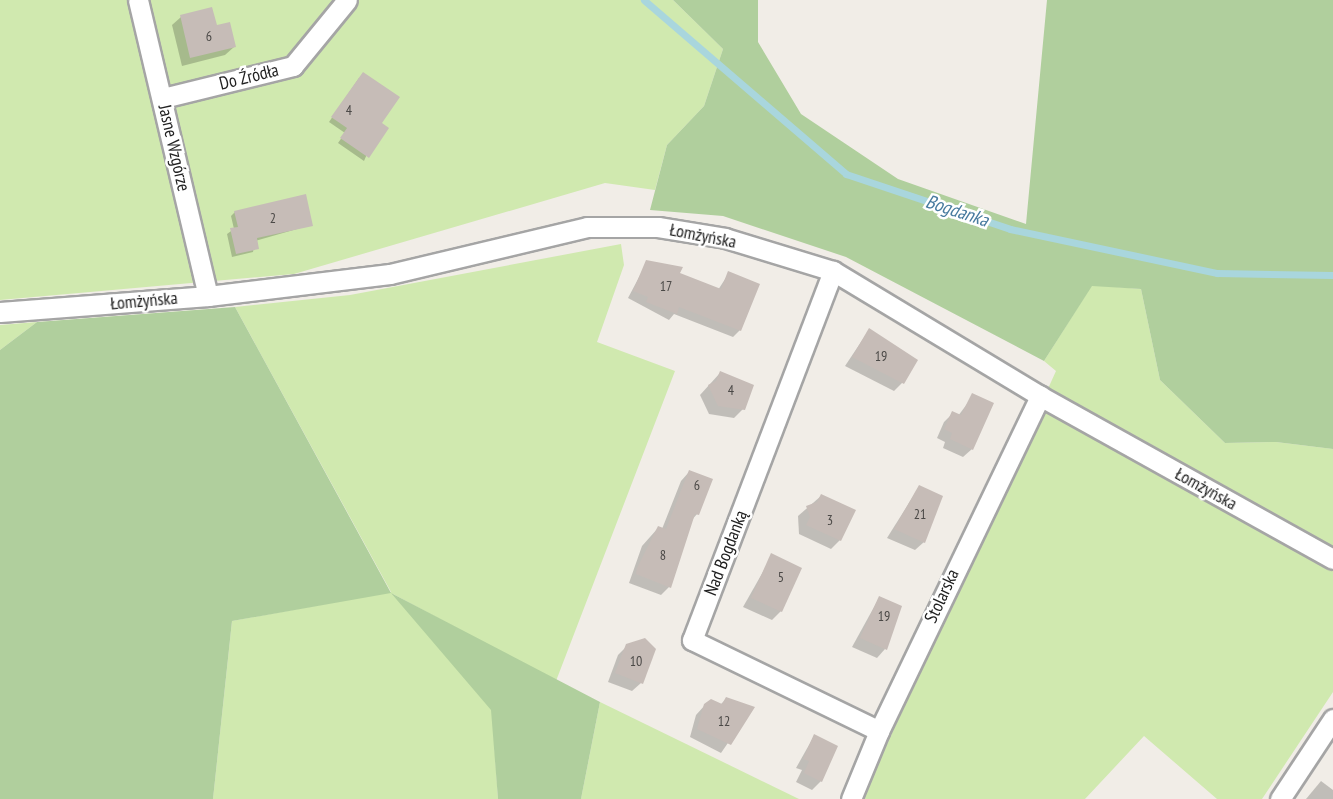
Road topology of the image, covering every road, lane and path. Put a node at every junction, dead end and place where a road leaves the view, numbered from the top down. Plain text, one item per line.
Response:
1 (138, 0) edge
2 (348, 0) edge
3 (163, 98) junction
4 (833, 271) junction
5 (208, 296) junction
6 (0, 312) edge
7 (1040, 396) junction
8 (1333, 559) edge
9 (1333, 719) edge
10 (879, 731) junction
11 (851, 799) edge
12 (1280, 799) edge

1 - 3 street, Jasne Wzgórze
2 - 3 street, Do Źródła
3 - 5 street, Jasne Wzgórze
4 - 5 street, Łomżyńska
4 - 7 street, Łomżyńska
4 - 10 street, Nad Bogdanką
5 - 6 street, Łomżyńska
7 - 8 street, Łomżyńska
7 - 10 street, Stolarska
9 - 12 street
10 - 11 street, Stolarska

